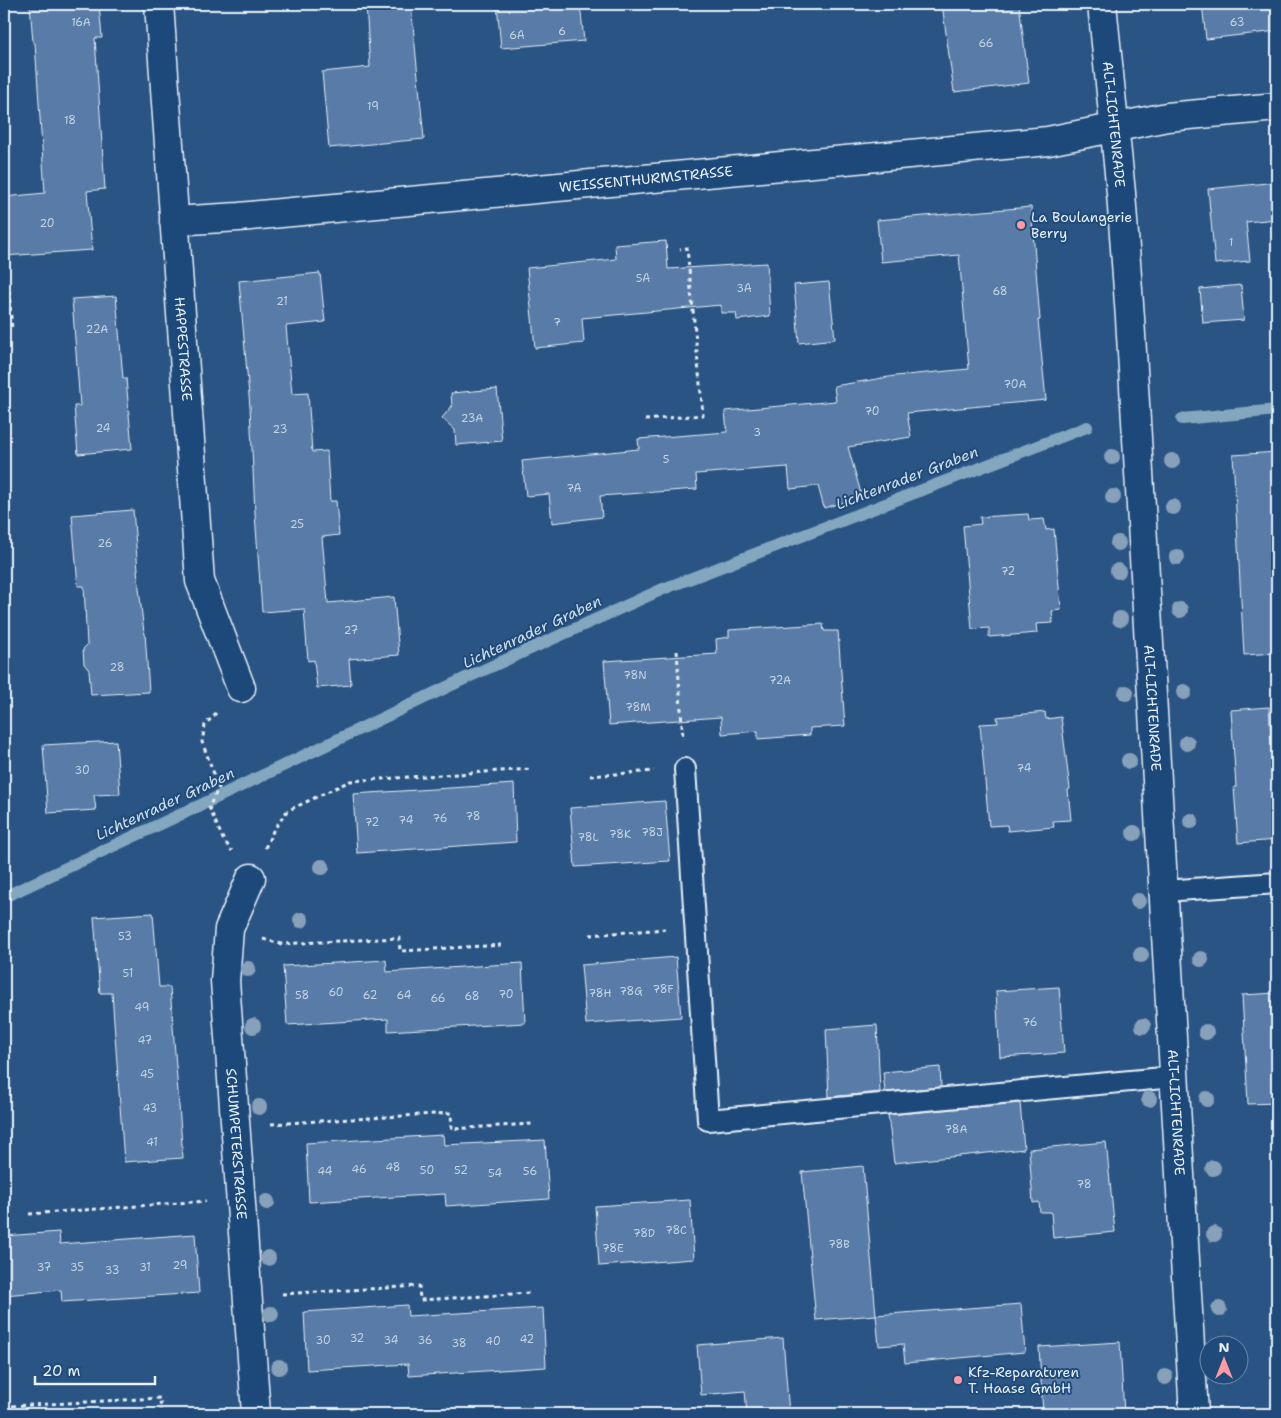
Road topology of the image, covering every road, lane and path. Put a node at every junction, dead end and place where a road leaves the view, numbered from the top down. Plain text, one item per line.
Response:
1 (160, 4) edge
2 (1102, 4) edge
3 (1277, 106) edge
4 (1115, 128) junction
5 (174, 221) junction
6 (680, 249) dead end
7 (9, 291) dead end
8 (12, 330) dead end
9 (645, 420) dead end
10 (677, 651) dead end
11 (241, 688) joint
12 (531, 769) dead end
13 (685, 769) junction
14 (590, 776) dead end
15 (216, 823) dead end
16 (251, 878) joint
17 (1277, 883) edge
18 (1164, 891) junction
19 (696, 927) junction
20 (229, 930) junction
21 (590, 935) dead end
22 (501, 946) dead end
23 (1174, 1077) junction
24 (533, 1124) dead end
25 (235, 1126) junction
26 (240, 1199) junction
27 (29, 1214) dead end
28 (530, 1293) dead end
29 (247, 1296) junction
30 (12, 1406) dead end
31 (161, 1414) edge
32 (256, 1414) edge
33 (1194, 1414) edge

1 - 5 street, HAPPESTRASSE
2 - 4 street, ALT-LICHTENRADE
3 - 4 street, WEISSENTHURMSTRASSE
4 - 5 street, WEISSENTHURMSTRASSE
4 - 18 street, ALT-LICHTENRADE
5 - 11 street, HAPPESTRASSE
6 - 9 path
7 - 8 path
10 - 13 path
11 - 15 path
12 - 16 path
13 - 14 path
13 - 19 lane
16 - 20 street, SCHUMPETERSTRASSE
17 - 18 lane
18 - 23 street, ALT-LICHTENRADE
19 - 21 path
19 - 23 lane
20 - 22 path
20 - 25 street, SCHUMPETERSTRASSE
23 - 33 street, ALT-LICHTENRADE
24 - 25 path
25 - 26 street, SCHUMPETERSTRASSE
26 - 27 path
26 - 29 street, SCHUMPETERSTRASSE
28 - 29 path
29 - 32 street, SCHUMPETERSTRASSE
30 - 31 path

